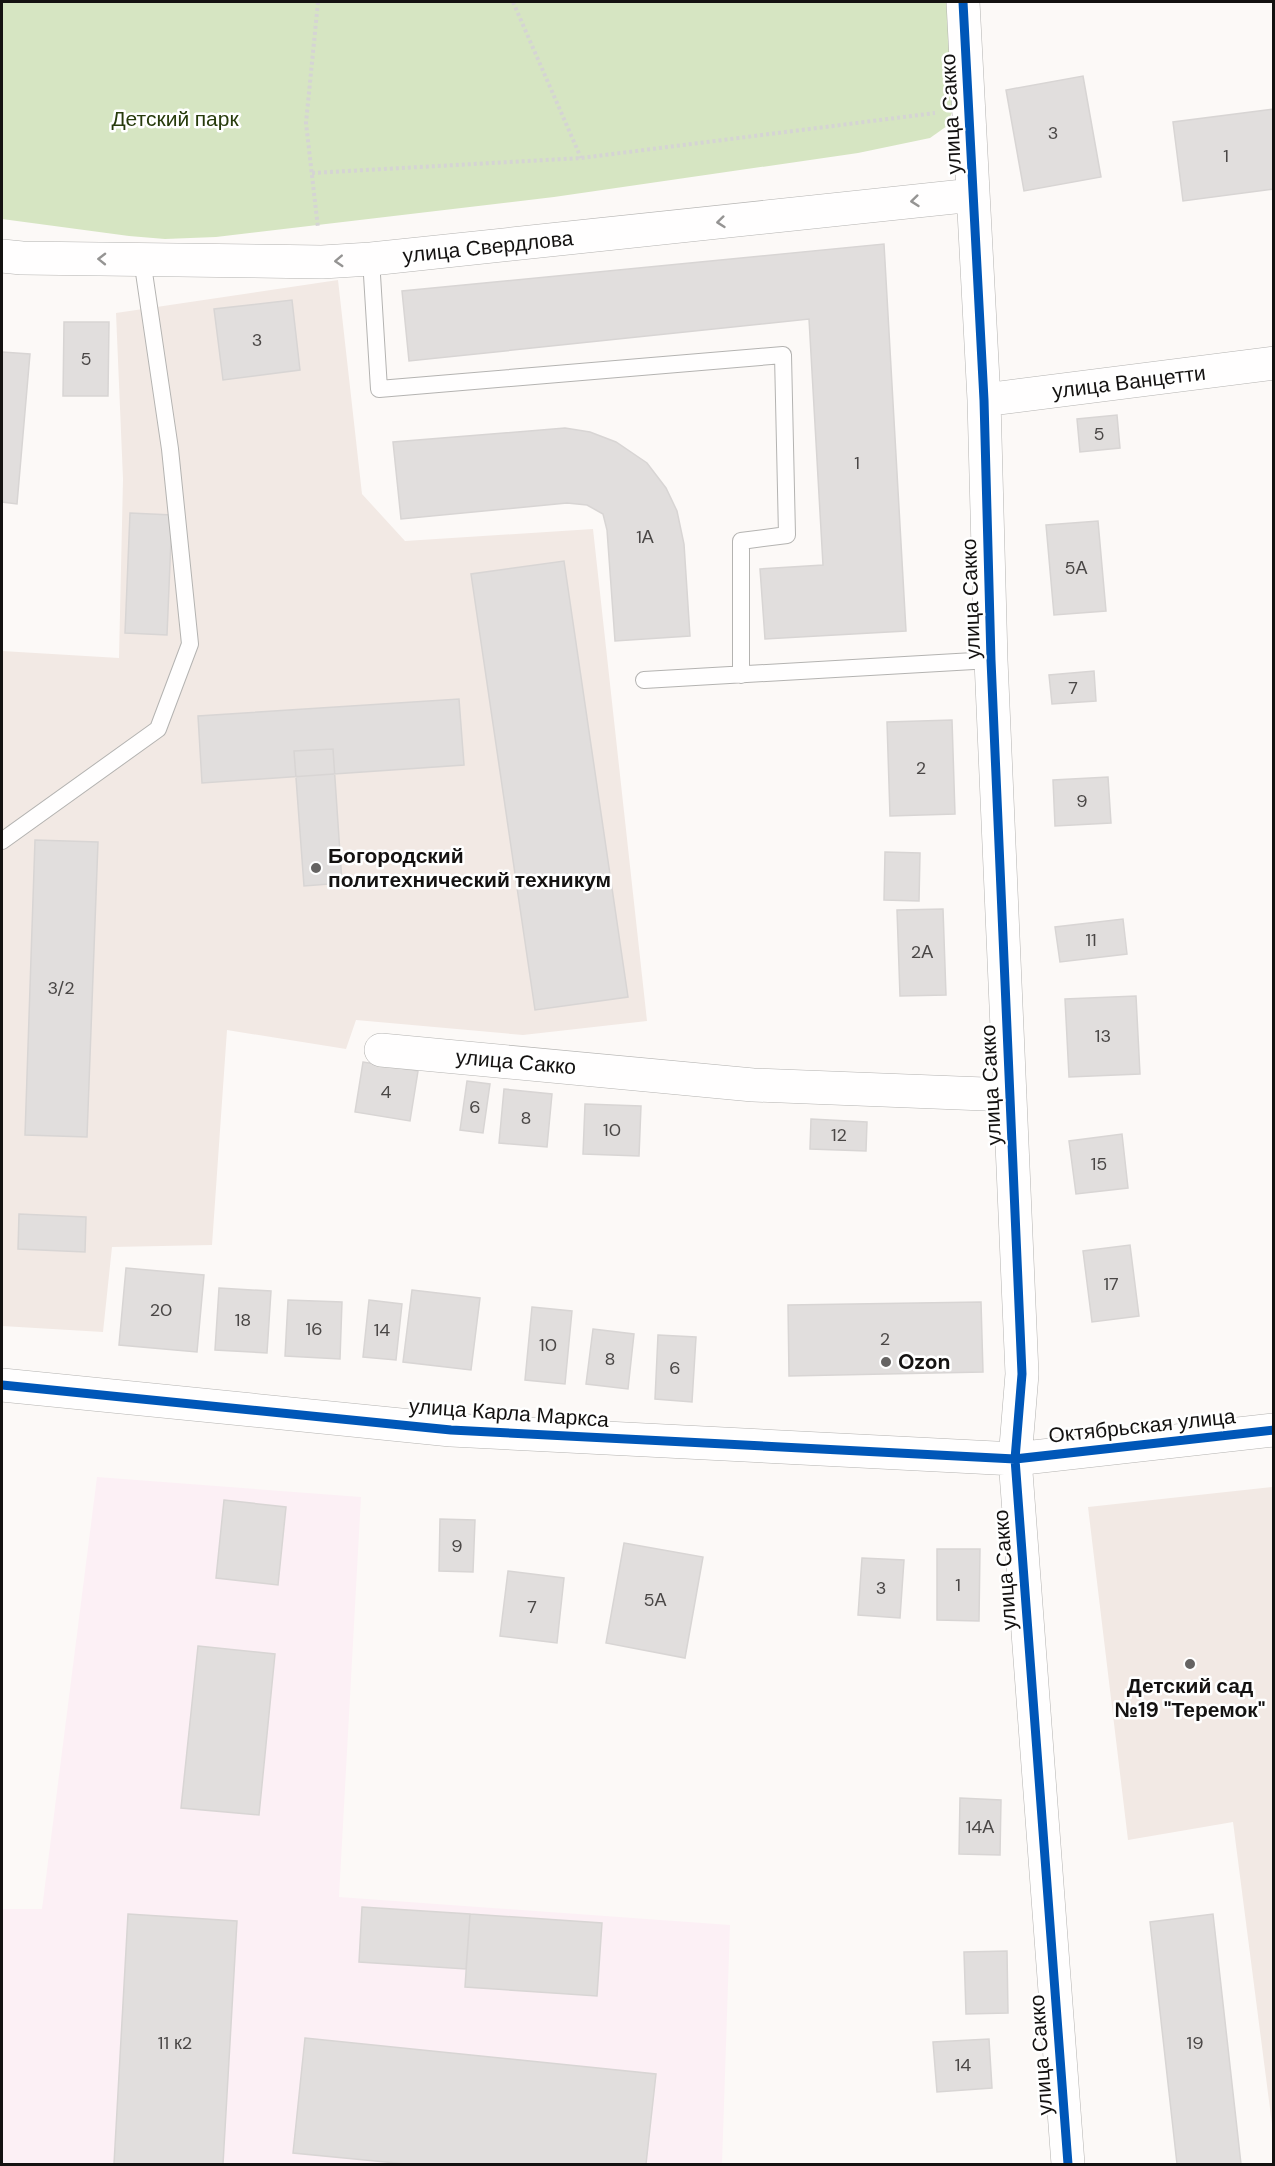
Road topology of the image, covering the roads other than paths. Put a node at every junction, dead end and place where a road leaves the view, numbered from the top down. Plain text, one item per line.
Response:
1 (963, 2) edge
2 (973, 195) junction
3 (2, 256) edge
4 (371, 259) junction
5 (142, 260) junction
6 (1274, 363) edge
7 (984, 400) junction
8 (991, 660) junction
9 (741, 675) junction
10 (644, 680) dead end
11 (2, 841) edge
12 (381, 1050) dead end
13 (1010, 1095) junction
14 (2, 1385) edge
15 (1274, 1430) edge
16 (1015, 1459) junction
17 (1068, 2164) edge

1 - 2 street, улица Сакко
2 -> 4 street, улица Свердлова
2 - 7 street, улица Сакко
5 -> 3 street, улица Свердлова
4 -> 5 street, улица Свердлова
4 - 9 lane
5 - 11 lane
6 - 7 street, улица Ванцетти
7 - 8 street, улица Сакко
8 - 9 lane
8 - 13 street, улица Сакко
9 - 10 lane
12 - 13 street, улица Сакко
13 - 16 street, улица Сакко
14 - 16 street, улица Карла Маркса
15 - 16 street, Октябрьская улица
16 - 17 street, улица Сакко

